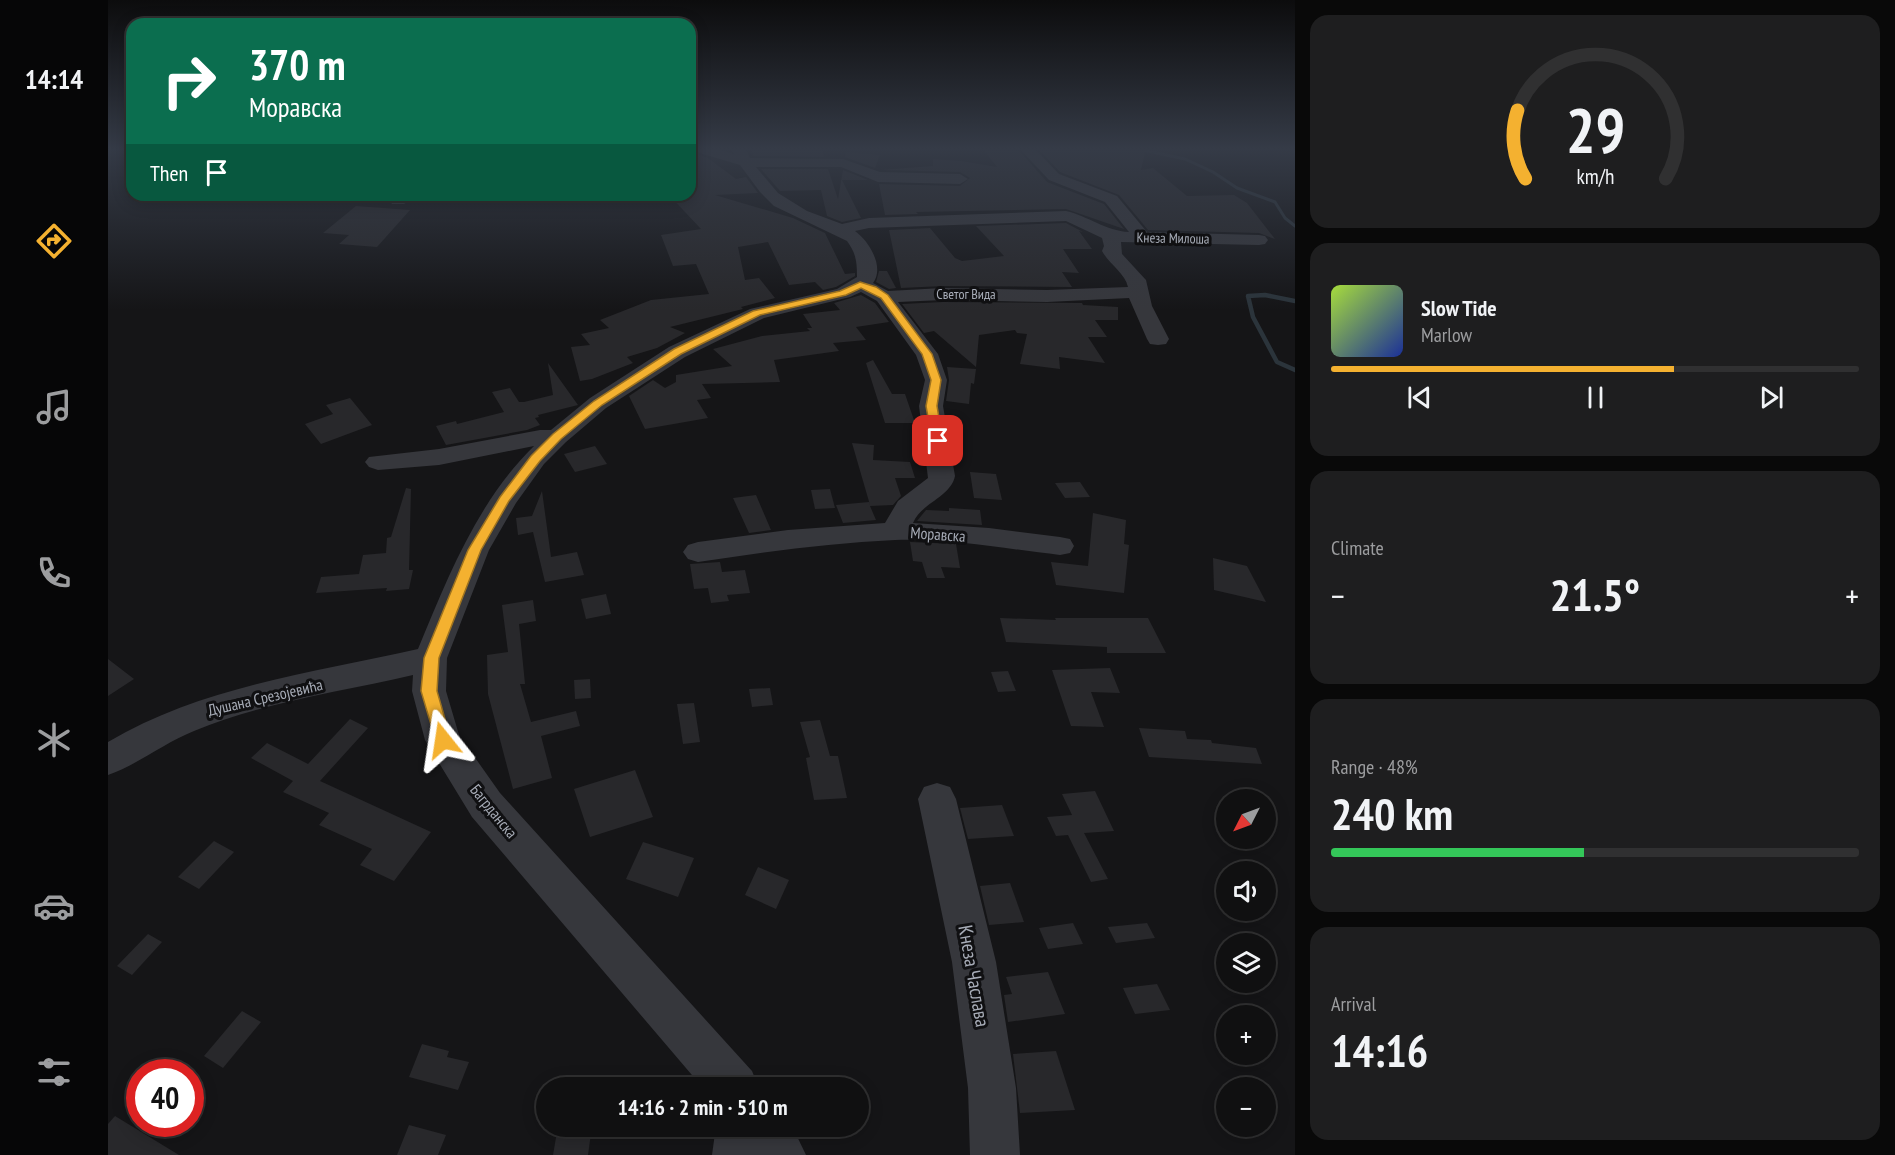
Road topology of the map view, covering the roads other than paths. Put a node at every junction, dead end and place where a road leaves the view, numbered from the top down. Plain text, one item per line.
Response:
1 (780, 202) edge
2 (1113, 202) edge
3 (842, 229) junction
4 (1110, 236) junction
5 (1139, 238) junction
6 (1259, 240) dead end
7 (872, 291) junction
8 (1137, 292) junction
9 (1158, 339) dead end
10 (557, 437) junction
11 (378, 462) dead end
12 (897, 531) junction
13 (1060, 546) dead end
14 (698, 552) dead end
15 (431, 658) junction
16 (108, 760) edge
17 (937, 798) dead end
18 (725, 1077) edge
19 (739, 1137) edge
20 (770, 1137) edge
21 (737, 1155) edge
22 (781, 1155) edge
23 (995, 1155) edge

1 - 3 street
2 - 5 street
3 - 4 street, Кнеза Милоша
3 - 7 street
4 - 5 street, Кнеза Милоша
4 - 8 street
5 - 6 street, Кнеза Милоша
7 - 8 street, Светог Вида
7 - 10 street, Багрданска
7 - 12 street, Моравска
8 - 9 street
10 - 11 street
10 - 15 street, Багрданска
12 - 13 street, Моравска
12 - 14 street
15 - 16 street, Душана Срезојевића
15 - 18 street, Багрданска
17 - 23 street, Кнеза Часлава
19 - 21 street
20 - 22 street

